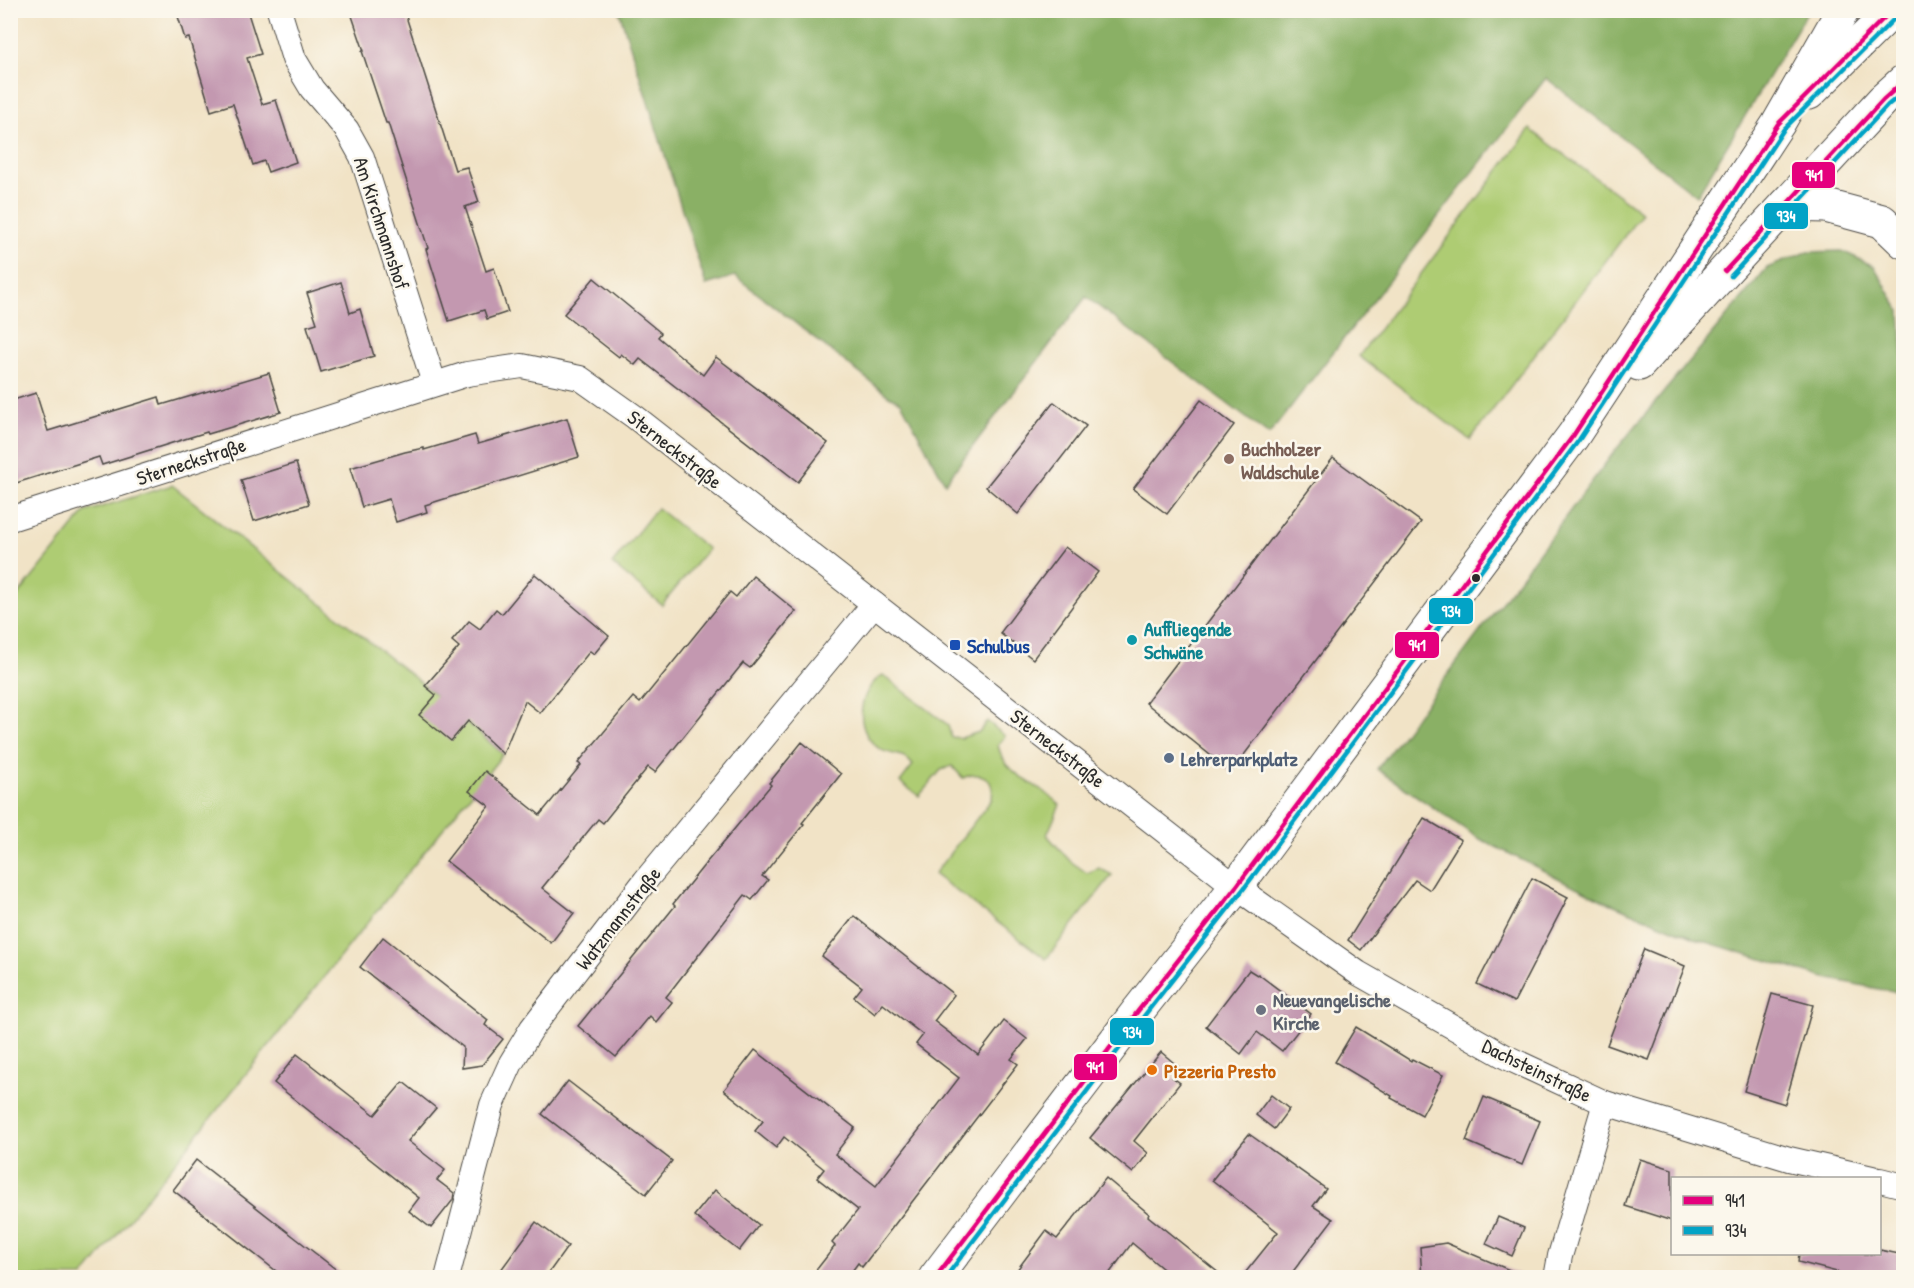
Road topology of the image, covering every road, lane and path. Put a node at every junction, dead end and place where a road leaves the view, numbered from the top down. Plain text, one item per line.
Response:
1 (279, 10) edge
2 (1843, 10) edge
3 (1893, 10) edge
4 (1904, 81) edge
5 (1778, 124) junction
6 (1786, 205) junction
7 (1904, 242) edge
8 (434, 383) junction
9 (1573, 436) junction
10 (10, 519) edge
11 (874, 604) junction
12 (1236, 887) junction
13 (1605, 1103) junction
14 (1864, 1177) edge
15 (1881, 1180) edge
16 (1904, 1186) edge
17 (447, 1278) edge
18 (935, 1278) edge
19 (1556, 1278) edge

1 - 8 street, Am Kirchmannshof
2 - 5 main road
3 - 5 main road
4 - 6 main road
5 - 9 main road
6 - 7 main road
6 - 9 main road
8 - 10 street, Sterneckstraße
8 - 11 street, Sterneckstraße
9 - 12 main road
11 - 12 street, Sterneckstraße
11 - 17 street, Watzmannstraße
12 - 13 street, Dachsteinstraße
12 - 18 main road
13 - 14 street, Dachsteinstraße
13 - 19 street
15 - 16 street

